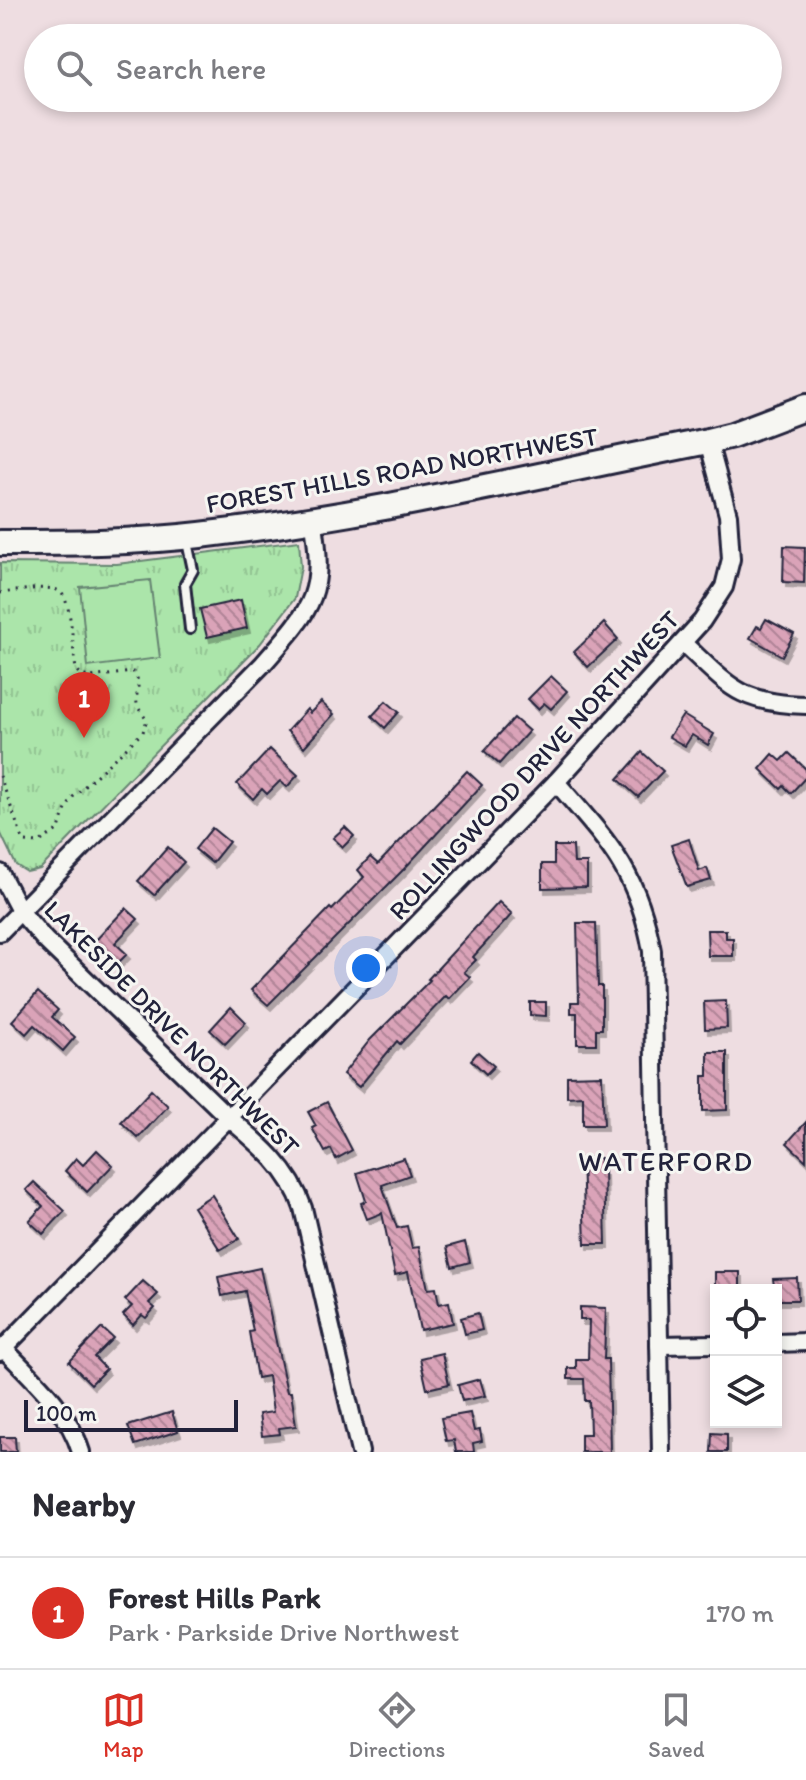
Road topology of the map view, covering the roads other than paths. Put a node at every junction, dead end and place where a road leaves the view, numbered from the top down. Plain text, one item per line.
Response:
1 (806, 407) edge
2 (708, 441) junction
3 (313, 518) junction
4 (186, 537) junction
5 (0, 543) edge
6 (190, 629) dead end
7 (684, 644) junction
8 (806, 705) edge
9 (556, 782) junction
10 (0, 873) edge
11 (20, 911) junction
12 (0, 932) edge
13 (230, 1119) junction
14 (806, 1342) edge
15 (782, 1343) edge
16 (710, 1344) edge
17 (659, 1345) junction
18 (2, 1351) edge
19 (81, 1452) edge
20 (360, 1452) edge
21 (661, 1452) edge

1 - 2 main road, FOREST HILLS ROAD NORTHWEST
2 - 3 main road, FOREST HILLS ROAD NORTHWEST
2 - 7 street, ROLLINGWOOD DRIVE NORTHWEST
3 - 4 main road, FOREST HILLS ROAD NORTHWEST
3 - 11 street
4 - 5 main road, FOREST HILLS ROAD NORTHWEST
4 - 6 lane
7 - 8 street
7 - 9 street, ROLLINGWOOD DRIVE NORTHWEST
9 - 13 street, ROLLINGWOOD DRIVE NORTHWEST
9 - 17 street
10 - 11 street, LAKESIDE DRIVE NORTHWEST
11 - 12 street
11 - 13 street, LAKESIDE DRIVE NORTHWEST
13 - 18 street, ROLLINGWOOD DRIVE NORTHWEST
13 - 20 street, LAKESIDE DRIVE NORTHWEST
14 - 15 street
16 - 17 street
17 - 21 street
18 - 19 street

